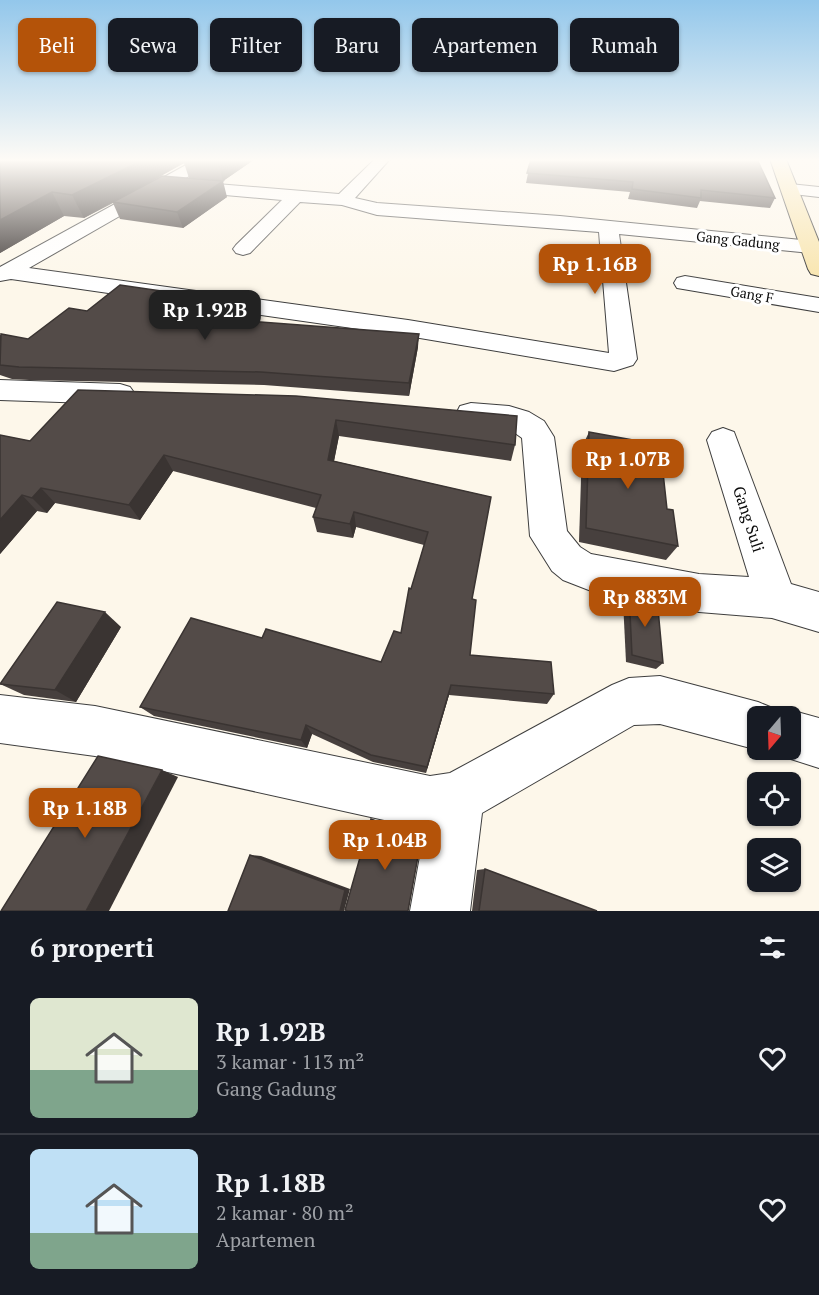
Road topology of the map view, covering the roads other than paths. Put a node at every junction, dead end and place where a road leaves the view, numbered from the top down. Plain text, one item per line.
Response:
1 (133, 202) edge
2 (290, 202) edge
3 (349, 202) edge
4 (795, 202) edge
5 (608, 227) junction
6 (811, 247) junction
7 (243, 249) dead end
8 (819, 269) edge
9 (4, 274) edge
10 (685, 283) dead end
11 (819, 305) edge
12 (0, 390) edge
13 (150, 395) edge
14 (450, 412) edge
15 (723, 440) dead end
16 (772, 598) junction
17 (819, 612) edge
18 (0, 720) edge
19 (747, 723) edge
20 (801, 738) edge
21 (819, 742) edge
22 (457, 798) junction
23 (440, 911) edge

1 - 9 street
2 - 7 street
3 - 5 street, Gang Gadung
4 - 6 street
5 - 6 street, Gang Gadung
5 - 9 street
6 - 8 street
10 - 11 street, Gang F
12 - 13 street
14 - 16 street
15 - 16 street, Gang Suli
16 - 17 street
18 - 22 street
19 - 22 street
20 - 21 street
22 - 23 street

